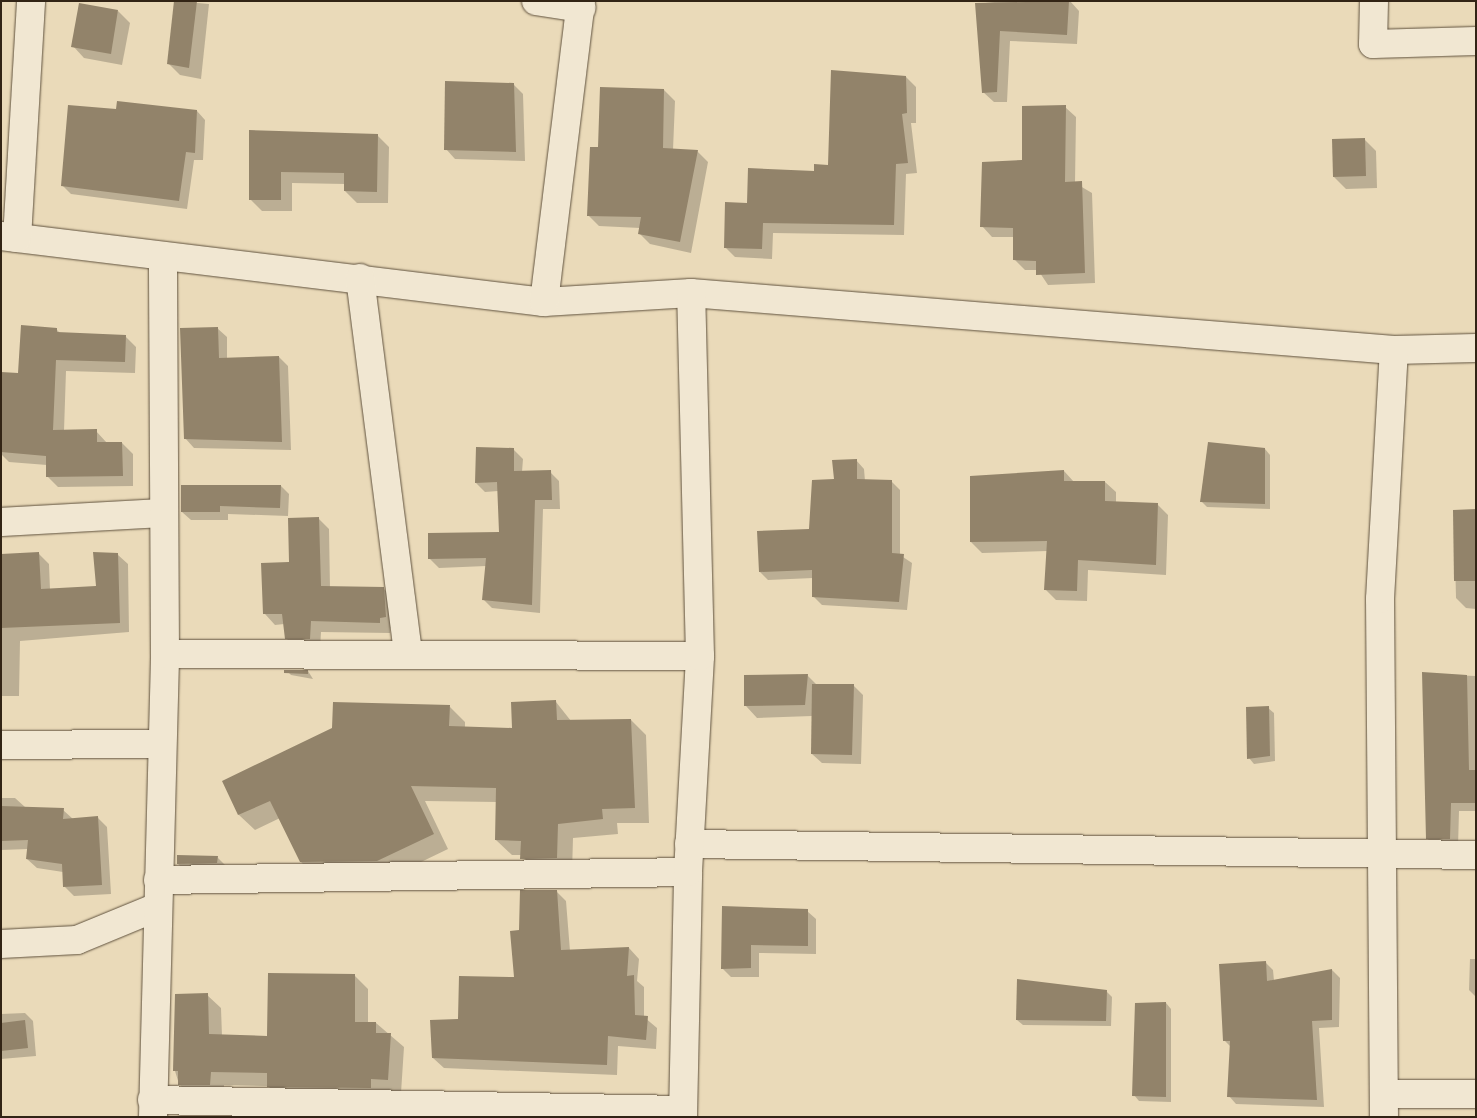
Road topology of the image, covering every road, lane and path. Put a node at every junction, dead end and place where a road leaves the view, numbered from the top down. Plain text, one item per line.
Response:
1 (30, 1) edge
2 (536, 1) edge
3 (1374, 1) edge
4 (581, 5) edge
5 (1476, 41) edge
6 (9, 237) edge
7 (163, 258) junction
8 (360, 278) junction
9 (691, 293) junction
10 (544, 302) junction
11 (1476, 348) edge
12 (1394, 350) junction
13 (162, 513) junction
14 (1, 522) edge
15 (408, 652) junction
16 (165, 654) junction
17 (700, 656) junction
18 (162, 744) junction
19 (1, 746) edge
20 (689, 844) junction
21 (1380, 855) junction
22 (1476, 855) edge
23 (688, 872) junction
24 (158, 880) junction
25 (157, 908) junction
26 (1, 944) edge
27 (1476, 1094) edge
28 (1384, 1105) edge
29 (153, 1108) edge
30 (683, 1113) edge

1 - 6 street
2 - 4 street
3 - 5 street
4 - 10 street
6 - 7 street
7 - 8 street
7 - 13 street
8 - 10 street
8 - 15 street
9 - 10 street
9 - 12 street
9 - 17 street
11 - 12 street
12 - 21 street
13 - 14 street
13 - 16 street
15 - 16 street
15 - 17 street
16 - 18 street
17 - 20 street
18 - 19 street
18 - 24 street
20 - 21 street
20 - 23 street
21 - 22 street
21 - 28 street
23 - 24 street
23 - 30 street
24 - 25 street
25 - 26 street
25 - 29 street
27 - 28 street
29 - 30 street

